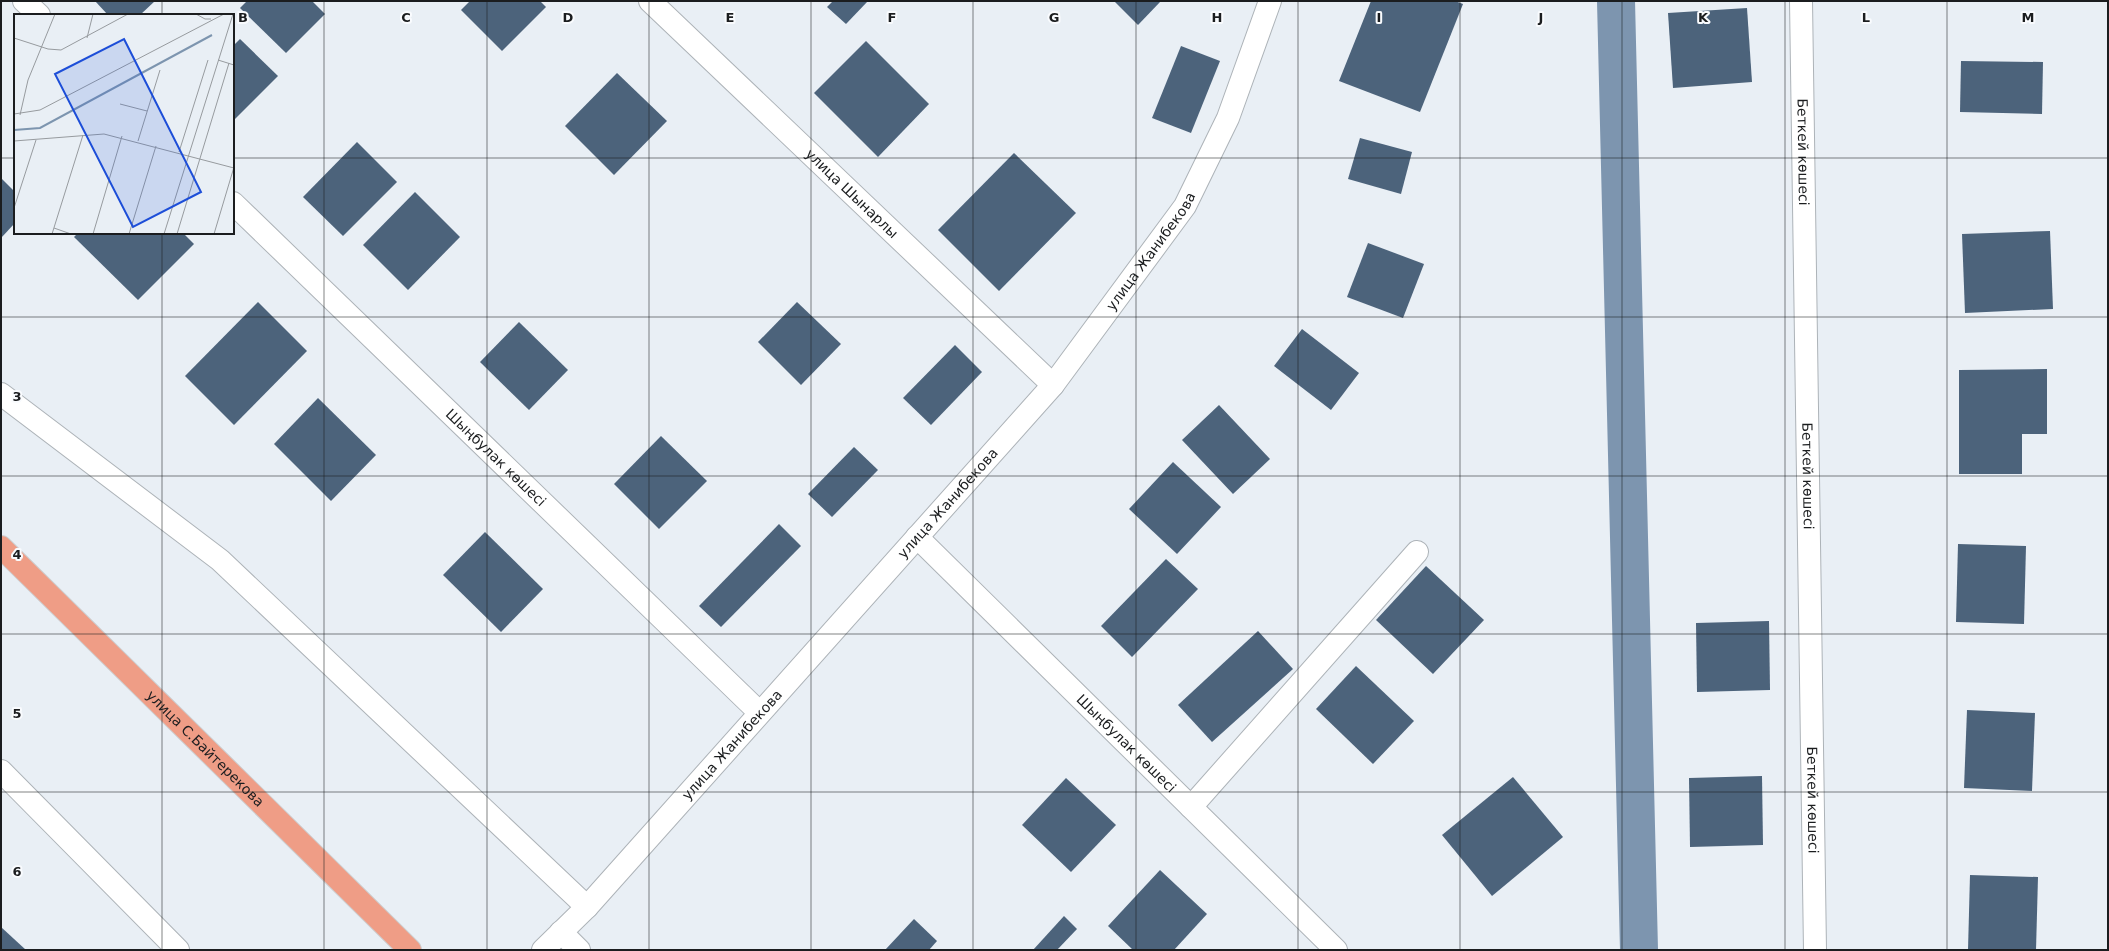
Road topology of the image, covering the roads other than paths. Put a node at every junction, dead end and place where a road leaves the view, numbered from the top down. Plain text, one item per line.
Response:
1 (24, 1) edge
2 (650, 1) edge
3 (1270, 1) edge
4 (1801, 1) edge
5 (38, 14) edge
6 (234, 204) edge
7 (1053, 385) junction
8 (1, 394) edge
9 (917, 537) junction
10 (1, 547) edge
11 (1417, 552) dead end
12 (759, 712) junction
13 (1, 771) edge
14 (1191, 807) junction
15 (587, 907) junction
16 (561, 932) junction
17 (178, 950) edge
18 (410, 950) edge
19 (543, 950) edge
20 (579, 950) edge
21 (1336, 950) edge
22 (1815, 950) edge

1 - 5 street
2 - 7 street, улица Шынарлы
3 - 7 street, улица Жанибекова
4 - 22 street, Беткей көшесі
6 - 12 street, Шыңбулак көшесі
7 - 9 street, улица Жанибекова
8 - 15 street
9 - 12 street, улица Жанибекова
9 - 14 street, Шыңбулак көшесі
10 - 18 main road, улица С.Байтерекова
11 - 14 street
12 - 15 street, улица Жанибекова
13 - 17 street
14 - 21 street, Шыңбулак көшесі
15 - 16 street, улица Жанибекова
16 - 19 street, улица Жанибекова
16 - 20 street

